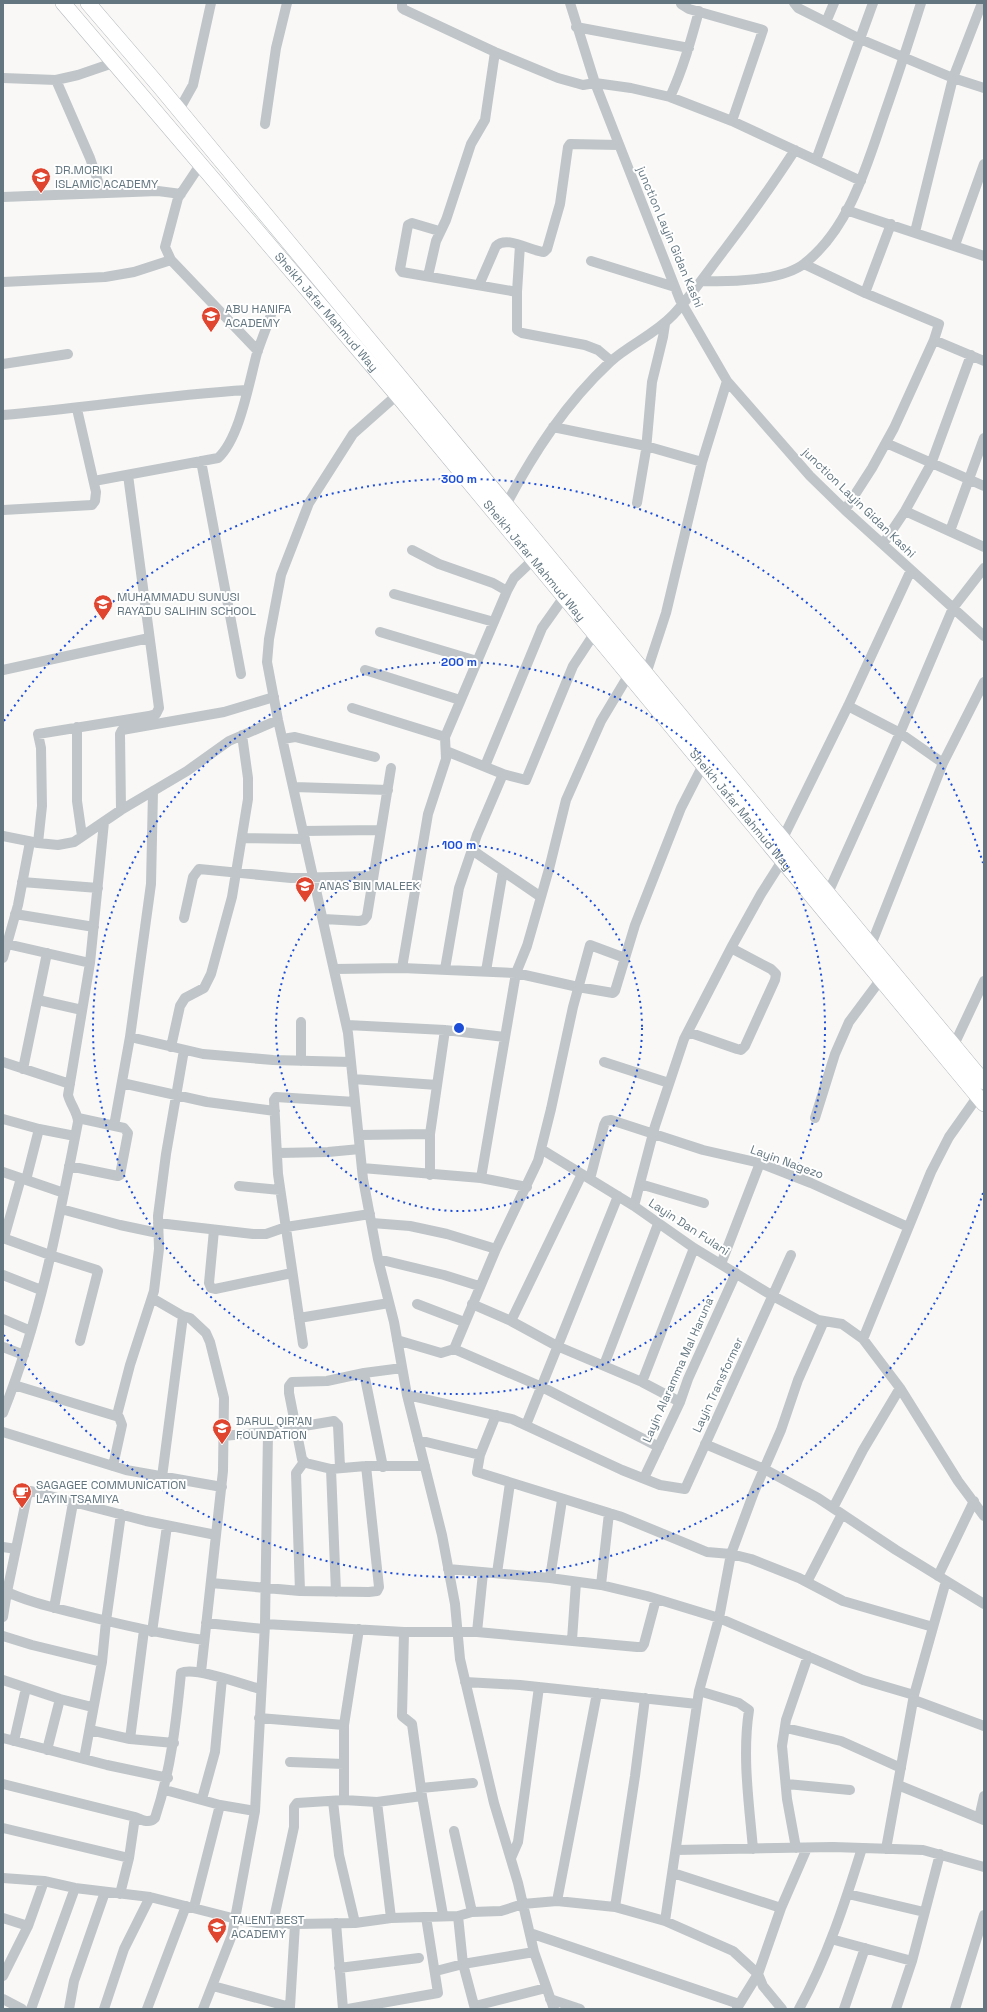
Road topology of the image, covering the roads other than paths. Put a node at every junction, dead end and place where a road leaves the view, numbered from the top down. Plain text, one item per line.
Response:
1 (63, 3) edge
2 (88, 3) edge
3 (211, 3) edge
4 (287, 3) edge
5 (402, 3) edge
6 (570, 3) edge
7 (680, 3) edge
8 (794, 3) edge
9 (834, 3) edge
10 (873, 3) edge
11 (921, 3) edge
12 (982, 3) edge
13 (699, 11) junction
14 (826, 22) junction
15 (576, 27) junction
16 (860, 39) junction
17 (689, 48) junction
18 (495, 52) junction
19 (904, 56) junction
20 (113, 63) junction
21 (3, 78) edge
22 (953, 78) junction
23 (56, 80) junction
24 (595, 83) junction
25 (984, 88) edge
26 (670, 96) junction
27 (179, 110) junction
28 (732, 121) junction
29 (265, 124) dead end
30 (619, 145) junction
31 (795, 150) junction
32 (816, 160) junction
33 (984, 164) edge
34 (200, 165) junction
35 (861, 181) junction
36 (102, 193) junction
37 (181, 194) junction
38 (3, 197) edge
39 (846, 210) junction
40 (891, 224) junction
41 (439, 231) junction
42 (915, 232) junction
43 (520, 245) junction
44 (955, 245) junction
45 (984, 256) edge
46 (171, 260) junction
47 (591, 261) dead end
48 (804, 264) junction
49 (428, 276) junction
50 (702, 281) junction
51 (3, 282) edge
52 (479, 285) junction
53 (675, 287) junction
54 (517, 292) junction
55 (865, 293) junction
56 (682, 304) junction
57 (273, 309) dead end
58 (664, 324) junction
59 (934, 340) junction
60 (258, 351) junction
61 (68, 354) dead end
62 (971, 355) junction
63 (611, 361) junction
64 (984, 361) edge
65 (3, 364) edge
66 (727, 381) junction
67 (247, 390) junction
68 (397, 395) junction
69 (77, 408) junction
70 (3, 415) edge
71 (553, 427) junction
72 (984, 438) edge
73 (886, 443) junction
74 (646, 446) junction
75 (201, 461) junction
76 (702, 462) junction
77 (931, 464) junction
78 (128, 475) junction
79 (970, 479) junction
80 (94, 482) junction
81 (984, 486) edge
82 (637, 503) dead end
83 (506, 505) junction
84 (3, 510) edge
85 (845, 510) junction
86 (905, 511) junction
87 (950, 531) junction
88 (883, 544) junction
89 (984, 547) edge
90 (412, 550) dead end
91 (533, 560) junction
92 (984, 568) edge
93 (912, 570) junction
94 (507, 591) junction
95 (394, 594) dead end
96 (564, 597) junction
97 (953, 608) junction
98 (494, 622) junction
99 (380, 632) dead end
100 (594, 634) junction
101 (984, 636) edge
102 (149, 638) junction
103 (477, 661) junction
104 (3, 670) edge
105 (365, 670) dead end
106 (241, 674) dead end
107 (646, 674) junction
108 (628, 676) junction
109 (984, 682) edge
110 (274, 697) junction
111 (460, 700) junction
112 (848, 706) junction
113 (352, 708) dead end
114 (278, 720) junction
115 (76, 727) junction
116 (900, 733) junction
117 (242, 735) junction
118 (445, 737) junction
119 (282, 739) junction
120 (446, 751) junction
121 (375, 757) dead end
122 (943, 763) junction
123 (703, 765) junction
124 (485, 766) junction
125 (391, 768) dead end
126 (503, 774) junction
127 (294, 787) junction
128 (388, 790) junction
129 (153, 791) junction
130 (121, 810) junction
131 (104, 822) junction
132 (380, 830) junction
133 (304, 835) junction
134 (3, 836) edge
135 (82, 836) junction
136 (242, 838) junction
137 (783, 838) junction
138 (34, 843) junction
139 (472, 850) junction
140 (782, 861) junction
141 (503, 871) junction
142 (236, 873) junction
143 (373, 876) junction
144 (314, 877) junction
145 (22, 882) junction
146 (98, 888) junction
147 (828, 893) junction
148 (541, 897) junction
149 (15, 914) junction
150 (184, 918) dead end
151 (324, 920) junction
152 (94, 927) junction
153 (7, 944) junction
154 (871, 945) junction
155 (731, 948) junction
156 (47, 953) junction
157 (3, 958) edge
158 (625, 958) junction
159 (90, 963) junction
160 (402, 968) junction
161 (335, 969) junction
162 (445, 969) junction
163 (486, 971) junction
164 (516, 973) junction
165 (881, 979) junction
166 (984, 981) edge
167 (578, 988) junction
168 (38, 1000) junction
169 (82, 1010) junction
170 (301, 1022) dead end
171 (347, 1026) junction
172 (446, 1030) junction
173 (688, 1032) junction
174 (130, 1036) junction
175 (505, 1037) junction
176 (954, 1045) junction
177 (171, 1047) junction
178 (184, 1050) junction
179 (302, 1061) junction
180 (3, 1062) edge
181 (351, 1062) junction
182 (604, 1062) dead end
183 (23, 1069) junction
184 (353, 1079) junction
185 (984, 1082) edge
186 (122, 1083) junction
187 (669, 1083) junction
188 (70, 1084) junction
189 (437, 1086) junction
190 (177, 1094) junction
191 (981, 1100) edge
192 (356, 1102) junction
193 (275, 1111) junction
194 (78, 1118) junction
195 (815, 1118) dead end
196 (3, 1120) edge
197 (114, 1126) junction
198 (38, 1129) junction
199 (430, 1134) junction
200 (653, 1134) junction
201 (359, 1135) junction
202 (75, 1136) junction
203 (360, 1149) junction
204 (542, 1149) junction
205 (278, 1153) junction
206 (760, 1163) junction
207 (69, 1166) junction
208 (362, 1168) junction
209 (3, 1172) edge
210 (430, 1175) junction
211 (586, 1177) junction
212 (481, 1178) junction
213 (23, 1179) junction
214 (640, 1184) junction
215 (238, 1186) dead end
216 (527, 1187) junction
217 (280, 1190) junction
218 (64, 1193) junction
219 (618, 1196) junction
220 (704, 1203) dead end
221 (634, 1206) junction
222 (61, 1209) junction
223 (371, 1218) junction
224 (658, 1224) junction
225 (286, 1227) junction
226 (908, 1227) junction
227 (158, 1228) junction
228 (214, 1230) junction
229 (3, 1238) edge
230 (694, 1248) junction
231 (496, 1249) junction
232 (50, 1255) junction
233 (791, 1255) dead end
234 (378, 1259) junction
235 (721, 1264) junction
236 (292, 1273) junction
237 (736, 1273) junction
238 (3, 1275) edge
239 (479, 1286) junction
240 (41, 1290) junction
241 (773, 1296) junction
242 (152, 1298) junction
243 (389, 1303) junction
244 (417, 1304) dead end
245 (472, 1304) junction
246 (183, 1316) junction
247 (299, 1318) junction
248 (3, 1319) edge
249 (511, 1321) junction
250 (824, 1321) junction
251 (464, 1322) junction
252 (31, 1331) junction
253 (862, 1339) junction
254 (397, 1340) junction
255 (80, 1341) dead end
256 (303, 1344) dead end
257 (557, 1346) junction
258 (3, 1347) edge
259 (454, 1349) junction
260 (24, 1355) junction
261 (604, 1365) junction
262 (402, 1368) junction
263 (364, 1373) junction
264 (642, 1382) junction
265 (14, 1385) junction
266 (542, 1387) junction
267 (900, 1388) junction
268 (407, 1395) junction
269 (680, 1402) junction
270 (4, 1410) edge
271 (117, 1415) junction
272 (496, 1415) junction
273 (526, 1425) junction
274 (296, 1427) junction
275 (3, 1432) edge
276 (268, 1432) junction
277 (223, 1436) junction
278 (418, 1440) junction
279 (705, 1444) junction
280 (659, 1447) junction
281 (480, 1455) junction
282 (304, 1462) junction
283 (113, 1466) junction
284 (366, 1466) junction
285 (425, 1466) junction
286 (383, 1467) junction
287 (336, 1468) junction
288 (764, 1469) junction
289 (162, 1477) junction
290 (644, 1478) junction
291 (510, 1483) junction
292 (222, 1487) junction
293 (562, 1500) junction
294 (974, 1501) junction
295 (73, 1503) junction
296 (838, 1511) junction
297 (609, 1513) junction
298 (121, 1514) junction
299 (984, 1516) edge
300 (167, 1526) junction
301 (216, 1535) junction
302 (3, 1546) edge
303 (16, 1549) junction
304 (731, 1554) junction
305 (448, 1569) junction
306 (483, 1573) junction
307 (497, 1573) junction
308 (550, 1578) junction
309 (942, 1579) junction
310 (576, 1582) junction
311 (807, 1582) junction
312 (211, 1583) junction
313 (601, 1585) junction
314 (265, 1587) junction
315 (300, 1590) junction
316 (5, 1591) edge
317 (336, 1592) junction
318 (656, 1599) junction
319 (984, 1604) edge
320 (54, 1608) junction
321 (3, 1617) edge
322 (719, 1618) junction
323 (106, 1621) junction
324 (206, 1623) junction
325 (265, 1627) junction
326 (933, 1627) junction
327 (359, 1629) junction
328 (148, 1631) junction
329 (404, 1632) junction
330 (477, 1632) junction
331 (458, 1633) junction
332 (3, 1636) edge
333 (204, 1640) junction
334 (572, 1640) junction
335 (808, 1656) junction
336 (102, 1662) junction
337 (201, 1672) junction
338 (222, 1678) junction
339 (3, 1680) edge
340 (465, 1682) junction
341 (539, 1687) junction
342 (26, 1688) junction
343 (260, 1689) junction
344 (699, 1691) junction
345 (597, 1693) junction
346 (914, 1697) junction
347 (645, 1698) junction
348 (60, 1699) junction
349 (697, 1704) junction
350 (92, 1707) junction
351 (259, 1718) junction
352 (344, 1725) junction
353 (984, 1726) edge
354 (786, 1728) junction
355 (90, 1730) junction
356 (3, 1738) edge
357 (130, 1739) junction
358 (14, 1741) junction
359 (174, 1743) junction
360 (47, 1750) junction
361 (84, 1758) junction
362 (290, 1762) dead end
363 (344, 1764) junction
364 (901, 1768) junction
365 (168, 1778) junction
366 (473, 1783) dead end
367 (3, 1784) edge
368 (787, 1784) junction
369 (898, 1785) junction
370 (165, 1790) junction
371 (850, 1790) dead end
372 (421, 1792) junction
373 (984, 1796) edge
374 (202, 1799) junction
375 (344, 1800) junction
376 (333, 1801) junction
377 (377, 1802) junction
378 (220, 1805) junction
379 (255, 1811) junction
380 (134, 1817) junction
381 (982, 1819) edge
382 (3, 1828) edge
383 (454, 1831) dead end
384 (796, 1848) junction
385 (807, 1848) junction
386 (862, 1848) junction
387 (753, 1849) junction
388 (886, 1849) junction
389 (676, 1850) junction
390 (940, 1854) junction
391 (129, 1858) junction
392 (511, 1858) junction
393 (984, 1867) edge
394 (673, 1872) junction
395 (3, 1878) edge
396 (44, 1881) junction
397 (75, 1888) junction
398 (105, 1892) junction
399 (120, 1894) junction
400 (848, 1894) junction
401 (150, 1897) junction
402 (557, 1901) junction
403 (523, 1904) junction
404 (190, 1907) junction
405 (615, 1907) junction
406 (781, 1908) junction
407 (472, 1912) junction
408 (924, 1912) junction
409 (443, 1915) junction
410 (984, 1915) edge
411 (458, 1916) junction
412 (426, 1917) junction
413 (3, 1918) edge
414 (391, 1918) junction
415 (236, 1919) junction
416 (665, 1921) junction
417 (273, 1923) junction
418 (336, 1923) junction
419 (355, 1923) junction
420 (295, 1924) junction
421 (28, 1926) junction
422 (530, 1933) junction
423 (831, 1939) junction
424 (865, 1948) junction
425 (534, 1952) junction
426 (419, 1958) dead end
427 (912, 1961) junction
428 (463, 1964) junction
429 (339, 1968) junction
430 (4, 1969) edge
431 (436, 1971) junction
432 (758, 1974) junction
433 (213, 1986) junction
434 (546, 1988) junction
435 (3, 1999) edge
436 (550, 1999) junction
437 (738, 2006) edge
438 (294, 2008) edge
439 (475, 2008) edge
440 (22, 2009) edge
441 (31, 2009) edge
442 (69, 2009) edge
443 (104, 2009) edge
444 (147, 2009) edge
445 (203, 2009) edge
446 (343, 2009) edge
447 (348, 2009) edge
448 (554, 2009) edge
449 (580, 2009) edge
450 (782, 2009) edge
451 (799, 2009) edge
452 (844, 2009) edge
453 (896, 2009) edge
454 (955, 2009) edge

1 - 20 main road, Sheikh Jafar Mahmud Way
2 - 27 main road, Sheikh Jafar Mahmud Way
3 - 27 street
4 - 29 street
5 - 18 street
6 - 15 street, junction Layin Gidan Kashi
7 - 13 street
8 - 14 street
9 - 14 street
10 - 16 street
11 - 19 street
12 - 22 street
13 - 17 street
13 - 28 street
14 - 16 street
15 - 17 street
15 - 24 street, junction Layin Gidan Kashi
16 - 19 street
16 - 32 street
17 - 26 street
18 - 24 street
18 - 41 street
19 - 22 street
19 - 35 street
20 - 23 street
20 - 34 main road, Sheikh Jafar Mahmud Way
21 - 23 street
22 - 25 street
22 - 42 street
23 - 36 street
24 - 26 street
24 - 30 street, junction Layin Gidan Kashi
26 - 28 street
27 - 83 main road, Sheikh Jafar Mahmud Way
28 - 31 street
30 - 43 street
30 - 53 street, junction Layin Gidan Kashi
31 - 32 street
31 - 50 street
32 - 35 street
33 - 44 street
34 - 37 street
34 - 68 main road, Sheikh Jafar Mahmud Way
35 - 39 street
36 - 37 street
36 - 38 street
37 - 46 street
39 - 40 street
39 - 48 street
40 - 42 street
40 - 55 street
41 - 49 street
41 - 49 street
42 - 44 street
43 - 52 street
43 - 54 street
44 - 45 street
46 - 51 street
46 - 60 street
47 - 53 street
48 - 50 street
48 - 55 street
49 - 52 street
50 - 56 street
52 - 54 street
53 - 56 street, junction Layin Gidan Kashi
54 - 63 street
55 - 59 street
56 - 58 street
56 - 66 street, junction Layin Gidan Kashi
57 - 60 street
58 - 63 street
58 - 74 street
59 - 62 street
59 - 73 street
60 - 67 street
61 - 65 street
62 - 64 street
62 - 77 street
63 - 71 street
66 - 76 street
66 - 85 street, junction Layin Gidan Kashi
67 - 69 street
67 - 75 street
68 - 91 main road, Sheikh Jafar Mahmud Way
68 - 110 street
69 - 70 street
69 - 80 street
71 - 74 street
71 - 83 street
72 - 79 street
73 - 77 street
73 - 85 street
74 - 76 street
74 - 82 street
75 - 78 street
75 - 106 street
76 - 107 street
77 - 79 street
77 - 86 street
78 - 80 street
78 - 102 street
79 - 81 street
79 - 87 street
80 - 84 street
83 - 107 main road, Sheikh Jafar Mahmud Way
85 - 88 street, junction Layin Gidan Kashi
86 - 87 street
86 - 88 street
87 - 89 street
88 - 93 street, junction Layin Gidan Kashi
90 - 94 street
91 - 94 street
91 - 96 main road, Sheikh Jafar Mahmud Way
92 - 97 street
93 - 97 street, junction Layin Gidan Kashi
93 - 112 street
94 - 98 street
95 - 98 street
96 - 100 main road, Sheikh Jafar Mahmud Way
96 - 124 street
97 - 101 street, junction Layin Gidan Kashi
97 - 116 street
98 - 103 street
99 - 103 street
100 - 108 main road, Sheikh Jafar Mahmud Way
100 - 126 street
102 - 104 street
102 - 115 street
103 - 111 street
105 - 111 street
107 - 137 main road, Sheikh Jafar Mahmud Way
108 - 123 main road, Sheikh Jafar Mahmud Way
108 - 148 street
109 - 122 street
110 - 114 street
110 - 130 street
111 - 118 street
112 - 116 street
112 - 137 street
113 - 118 street
114 - 117 street
114 - 119 street
115 - 135 street
115 - 138 street
116 - 122 street
116 - 147 street
117 - 129 street
117 - 136 street
118 - 120 street
119 - 121 street
119 - 127 street
120 - 124 street
120 - 160 street
122 - 154 street
123 - 140 main road, Sheikh Jafar Mahmud Way
123 - 158 street
124 - 126 street
125 - 128 street
126 - 139 street
127 - 128 street
127 - 133 street
128 - 132 street
129 - 130 street
129 - 174 street
130 - 131 street
131 - 135 street
131 - 146 street
132 - 133 street
132 - 143 street
133 - 136 street
133 - 144 street
134 - 138 street
135 - 138 street
136 - 142 street
137 - 147 main road, Sheikh Jafar Mahmud Way
138 - 145 street
139 - 141 street
139 - 162 street
140 - 155 street
140 - 165 main road, Sheikh Jafar Mahmud Way
141 - 148 street
141 - 163 street
142 - 144 street
142 - 150 street
142 - 177 street
143 - 144 street
143 - 151 street
144 - 151 street
145 - 146 street
145 - 149 street
146 - 152 street
147 - 154 main road, Sheikh Jafar Mahmud Way
148 - 164 street
149 - 152 street
149 - 153 street
151 - 161 street
152 - 159 street
153 - 156 street
153 - 157 street
154 - 176 main road, Sheikh Jafar Mahmud Way
155 - 173 street
155 - 173 street
156 - 159 street
156 - 168 street
158 - 167 street
158 - 167 street
159 - 169 street
160 - 161 street
160 - 162 street
161 - 171 street
162 - 163 street
163 - 164 street
164 - 167 street
164 - 175 street
165 - 191 main road, Sheikh Jafar Mahmud Way
165 - 195 street
166 - 176 street
167 - 204 street
168 - 169 street
168 - 183 street
169 - 188 street
170 - 179 street
171 - 172 street
171 - 181 street
172 - 175 street
172 - 189 street
173 - 187 street
174 - 177 street
174 - 186 street
175 - 212 street
176 - 185 main road, Sheikh Jafar Mahmud Way
177 - 178 street
178 - 179 street
178 - 190 street
179 - 181 street
180 - 183 street
181 - 184 street
182 - 187 street
183 - 188 street
184 - 189 street
184 - 192 street
186 - 190 street
186 - 197 street
187 - 200 street
188 - 194 street
189 - 199 street
190 - 193 street
190 - 227 street
191 - 226 street
192 - 193 street
192 - 201 street
193 - 205 street
194 - 197 street
194 - 202 street
196 - 198 street
197 - 207 street
198 - 202 street
198 - 213 street
199 - 201 street
199 - 210 street
200 - 206 street, Layin Nagezo
200 - 211 street, Layin Nagezo
200 - 214 street
201 - 203 street
202 - 207 street
203 - 205 street
203 - 208 street
204 - 211 street, Layin Dan Fulani
204 - 216 street
205 - 217 street
206 - 226 street, Layin Nagezo
206 - 235 street
207 - 218 street
208 - 210 street
208 - 223 street
209 - 213 street
210 - 212 street
211 - 219 street, Layin Dan Fulani
211 - 249 street
212 - 216 street
213 - 218 street
213 - 229 street
214 - 220 street
214 - 221 street
215 - 217 street
216 - 231 street
217 - 225 street
218 - 222 street
219 - 221 street, Layin Dan Fulani
219 - 257 street
221 - 224 street, Layin Dan Fulani
222 - 227 street
222 - 232 street
223 - 225 street
223 - 231 street
223 - 234 street
224 - 230 street, Layin Dan Fulani
224 - 261 street
225 - 228 street
225 - 236 street
226 - 253 street
227 - 228 street
227 - 242 street
228 - 236 street
229 - 232 street
230 - 235 street, Layin Dan Fulani
230 - 264 street
231 - 239 street
232 - 240 street
232 - 255 street
233 - 241 street, Layin Transformer
234 - 239 street
234 - 243 street
235 - 237 street, Layin Dan Fulani
236 - 247 street
237 - 241 street, Layin Dan Fulani
237 - 269 street, Layin Alaramma Mal Haruna
238 - 240 street
239 - 245 street
240 - 252 street
241 - 250 street, Layin Dan Fulani
241 - 279 street, Layin Transformer
242 - 246 street
242 - 271 street
243 - 247 street
243 - 254 street
244 - 251 street
245 - 249 street
245 - 251 street
246 - 277 street
246 - 289 street
247 - 256 street
248 - 252 street
249 - 257 street
250 - 253 street, Layin Dan Fulani
250 - 288 street
251 - 259 street
252 - 260 street
253 - 267 street, Layin Dan Fulani
254 - 259 street
254 - 262 street
257 - 261 street
257 - 266 street
258 - 260 street
259 - 266 street
260 - 265 street
261 - 264 street
262 - 263 street
262 - 268 street
263 - 274 street
263 - 286 street
264 - 269 street
265 - 270 street
265 - 271 street
266 - 273 street
266 - 280 street
267 - 294 street, Layin Dan Fulani
267 - 296 street
268 - 272 street
268 - 278 street
269 - 280 street, Layin Alaramma Mal Haruna
271 - 283 street
272 - 273 street
272 - 281 street
273 - 290 street
274 - 276 street
274 - 282 street
274 - 287 street
275 - 283 street
276 - 277 street
276 - 314 street
277 - 292 street
278 - 281 street
278 - 285 street
279 - 288 street
279 - 290 street, Layin Transformer
280 - 290 street, Layin Alaramma Mal Haruna
281 - 291 street
282 - 287 street
282 - 315 street
283 - 289 street
284 - 286 street
284 - 287 street
284 - 317 street
285 - 286 street
285 - 305 street
287 - 317 street
288 - 296 street
288 - 304 street
289 - 292 street
291 - 293 street
291 - 307 street
292 - 301 street
293 - 297 street
293 - 308 street
294 - 299 street, Layin Dan Fulani
294 - 309 street
295 - 298 street
295 - 303 street
295 - 320 street
296 - 309 street
296 - 311 street
297 - 304 street
297 - 313 street
298 - 300 street
298 - 323 street
300 - 301 street
300 - 328 street
301 - 312 street
302 - 303 street
303 - 316 street
304 - 311 street
304 - 322 street
305 - 306 street
305 - 331 street
306 - 307 street
306 - 330 street
307 - 308 street
308 - 310 street
309 - 319 street
309 - 326 street
310 - 313 street
310 - 334 street
311 - 326 street
312 - 314 street
312 - 324 street
313 - 318 street
314 - 315 street
314 - 325 street
315 - 317 street
316 - 320 street
316 - 321 street
318 - 322 street
318 - 334 street
320 - 323 street
322 - 335 street
322 - 344 street
323 - 328 street
323 - 336 street
324 - 325 street
324 - 333 street
325 - 327 street
325 - 343 street
326 - 346 street
327 - 329 street
327 - 352 street
328 - 333 street
328 - 357 street
329 - 331 street
329 - 372 street
330 - 331 street
330 - 334 street
331 - 340 street
332 - 336 street
333 - 337 street
335 - 346 street
335 - 354 street
336 - 350 street
337 - 338 street
337 - 359 street
338 - 343 street
338 - 374 street
339 - 342 street
340 - 341 street
340 - 392 street
341 - 345 street
341 - 392 street
342 - 348 street
342 - 358 street
343 - 351 street
344 - 349 street
344 - 387 street
345 - 347 street
345 - 402 street
346 - 353 street
346 - 364 street
347 - 349 street
347 - 405 street
348 - 350 street
348 - 360 street
349 - 389 street
350 - 355 street
351 - 352 street
351 - 379 street
352 - 363 street
354 - 364 street
354 - 368 street
355 - 357 street
355 - 361 street
356 - 358 street
357 - 359 street
358 - 360 street
359 - 365 street
360 - 361 street
361 - 365 street
362 - 363 street
363 - 375 street
364 - 369 street
365 - 370 street
366 - 372 street
367 - 380 street
368 - 371 street
368 - 384 street
369 - 381 street
369 - 388 street
370 - 374 street
370 - 380 street
372 - 377 street
372 - 409 street
373 - 381 street
374 - 378 street
375 - 376 street
375 - 377 street
376 - 417 street
376 - 419 street
377 - 414 street
378 - 379 street
378 - 404 street
379 - 415 street
380 - 391 street
382 - 391 street
383 - 407 street
384 - 385 street
384 - 387 street
385 - 386 street
385 - 406 street
386 - 388 street
386 - 400 street
387 - 389 street
388 - 390 street
389 - 394 street
390 - 393 street
390 - 408 street
391 - 399 street
392 - 403 street
394 - 406 street
394 - 416 street
395 - 396 street
396 - 397 street
396 - 421 street
397 - 398 street
397 - 441 street
398 - 399 street
398 - 442 street
399 - 401 street
400 - 408 street
400 - 423 street
401 - 404 street
401 - 443 street
402 - 403 street
402 - 405 street
403 - 407 street
403 - 422 street
404 - 415 street
404 - 444 street
405 - 416 street
406 - 432 street
407 - 411 street
408 - 427 street
409 - 411 street
409 - 412 street
410 - 454 street
411 - 428 street
412 - 414 street
412 - 431 street
413 - 421 street
414 - 419 street
415 - 417 street
415 - 433 street
416 - 432 street
417 - 420 street
418 - 419 street
418 - 420 street
418 - 429 street
420 - 438 street
421 - 430 street
422 - 425 street
422 - 437 street
423 - 424 street
423 - 451 street
424 - 427 street
424 - 452 street
425 - 428 street
425 - 434 street
426 - 429 street
427 - 453 street
428 - 431 street
428 - 439 street
429 - 446 street
431 - 447 street
432 - 437 street
432 - 450 street
433 - 438 street
433 - 445 street
434 - 436 street
434 - 439 street
435 - 440 street
436 - 448 street
436 - 449 street

